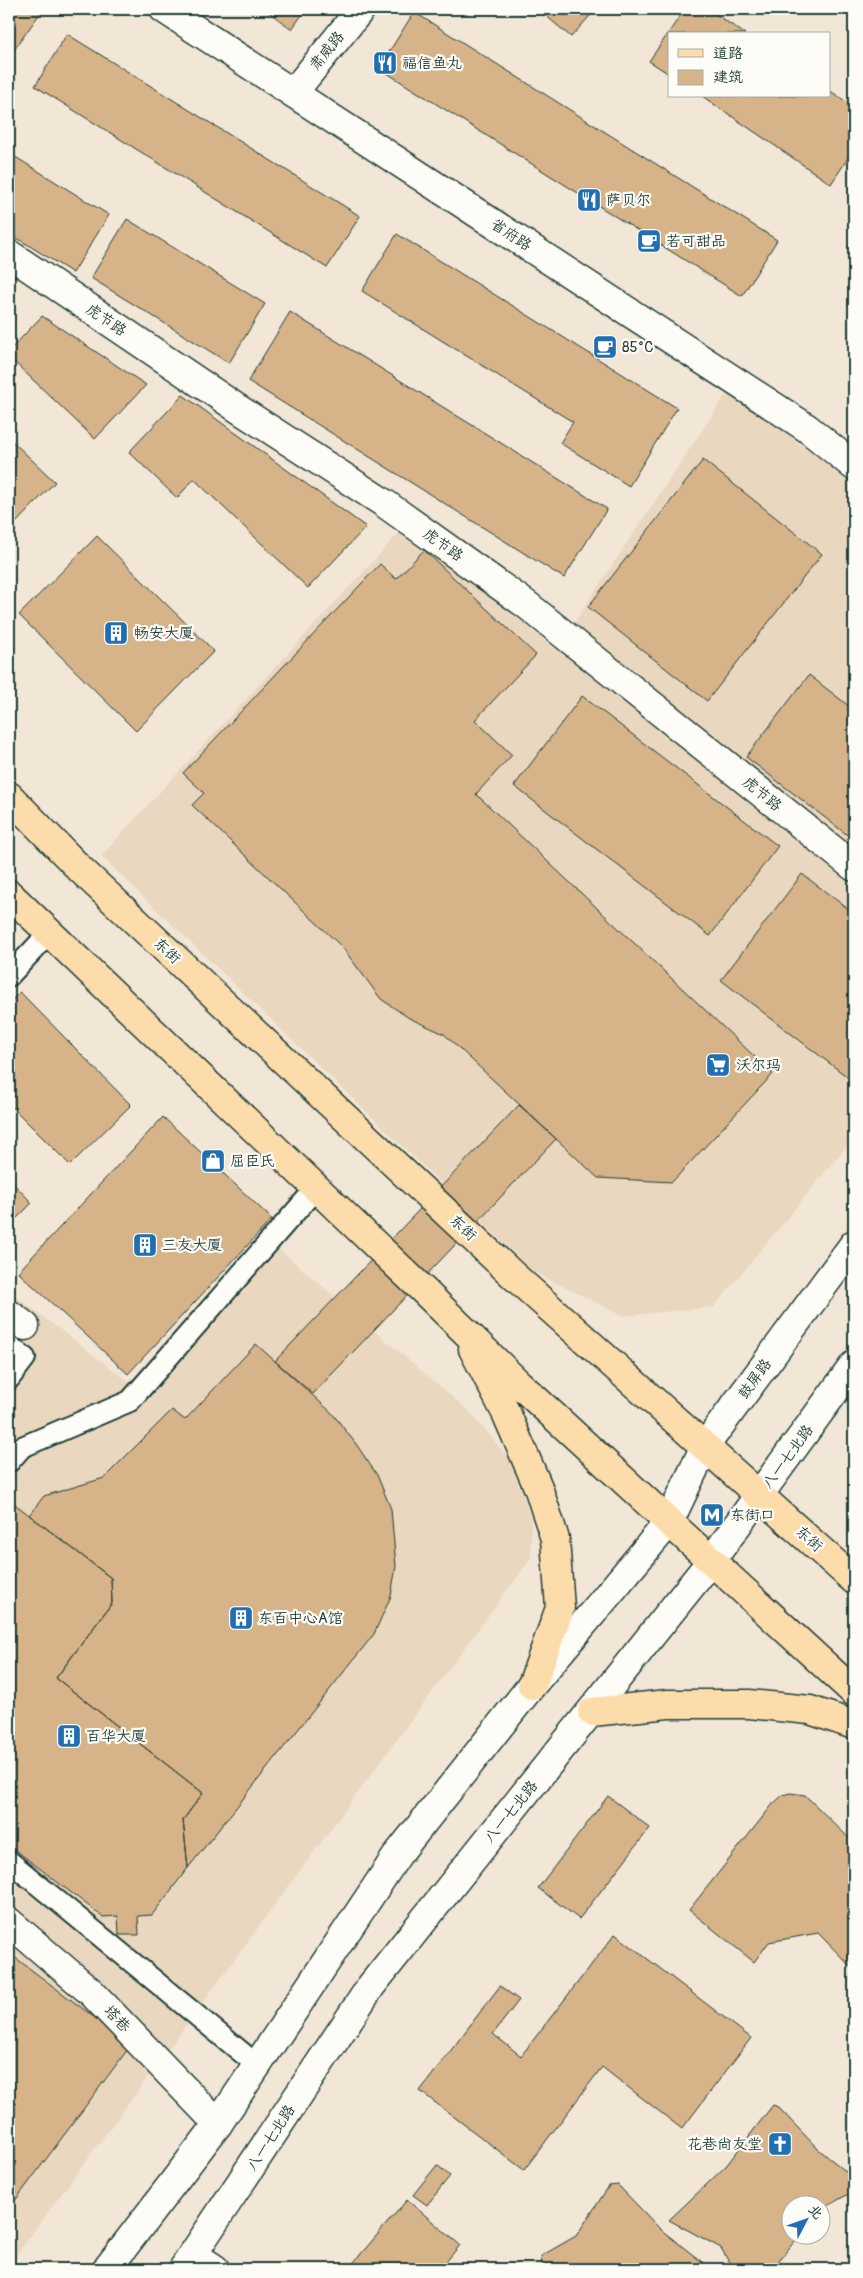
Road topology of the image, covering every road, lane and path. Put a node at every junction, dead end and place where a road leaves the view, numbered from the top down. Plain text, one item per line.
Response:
1 (164, 9) edge
2 (361, 9) edge
3 (293, 93) junction
4 (9, 254) edge
5 (854, 466) edge
6 (9, 796) edge
7 (854, 867) edge
8 (9, 894) edge
9 (49, 933) junction
10 (9, 976) edge
11 (317, 1188) junction
12 (854, 1244) edge
13 (462, 1327) junction
14 (14, 1329) edge
15 (854, 1365) edge
16 (9, 1379) edge
17 (705, 1446) junction
18 (9, 1462) edge
19 (760, 1496) junction
20 (669, 1522) junction
21 (711, 1562) junction
22 (854, 1580) edge
23 (532, 1685) junction
24 (854, 1692) edge
25 (592, 1712) junction
26 (854, 1725) edge
27 (9, 1861) edge
28 (9, 1922) edge
29 (257, 2065) junction
30 (218, 2124) junction
31 (197, 2264) edge
32 (107, 2269) edge

1 - 3 main road, 省府路
2 - 3 main road, 肃威路
3 - 5 main road, 省府路
4 - 7 main road, 虎节路
6 - 17 main road, 东街
8 - 9 main road
9 - 10 lane
9 - 11 main road
11 - 13 main road
11 - 18 lane
12 - 17 main road, 鼓屏路
13 - 20 main road
13 - 23 main road
14 - 16 lane
15 - 19 main road, 八一七北路
17 - 19 main road, 东街
17 - 20 main road, 鼓屏路
19 - 21 main road, 八一七北路
19 - 22 main road, 东街
20 - 21 main road
20 - 23 main road
21 - 24 main road
21 - 25 main road, 八一七北路
23 - 29 main road
25 - 26 main road
25 - 31 main road, 八一七北路
27 - 29 lane
28 - 30 main road, 塔巷
29 - 30 main road
30 - 32 main road

